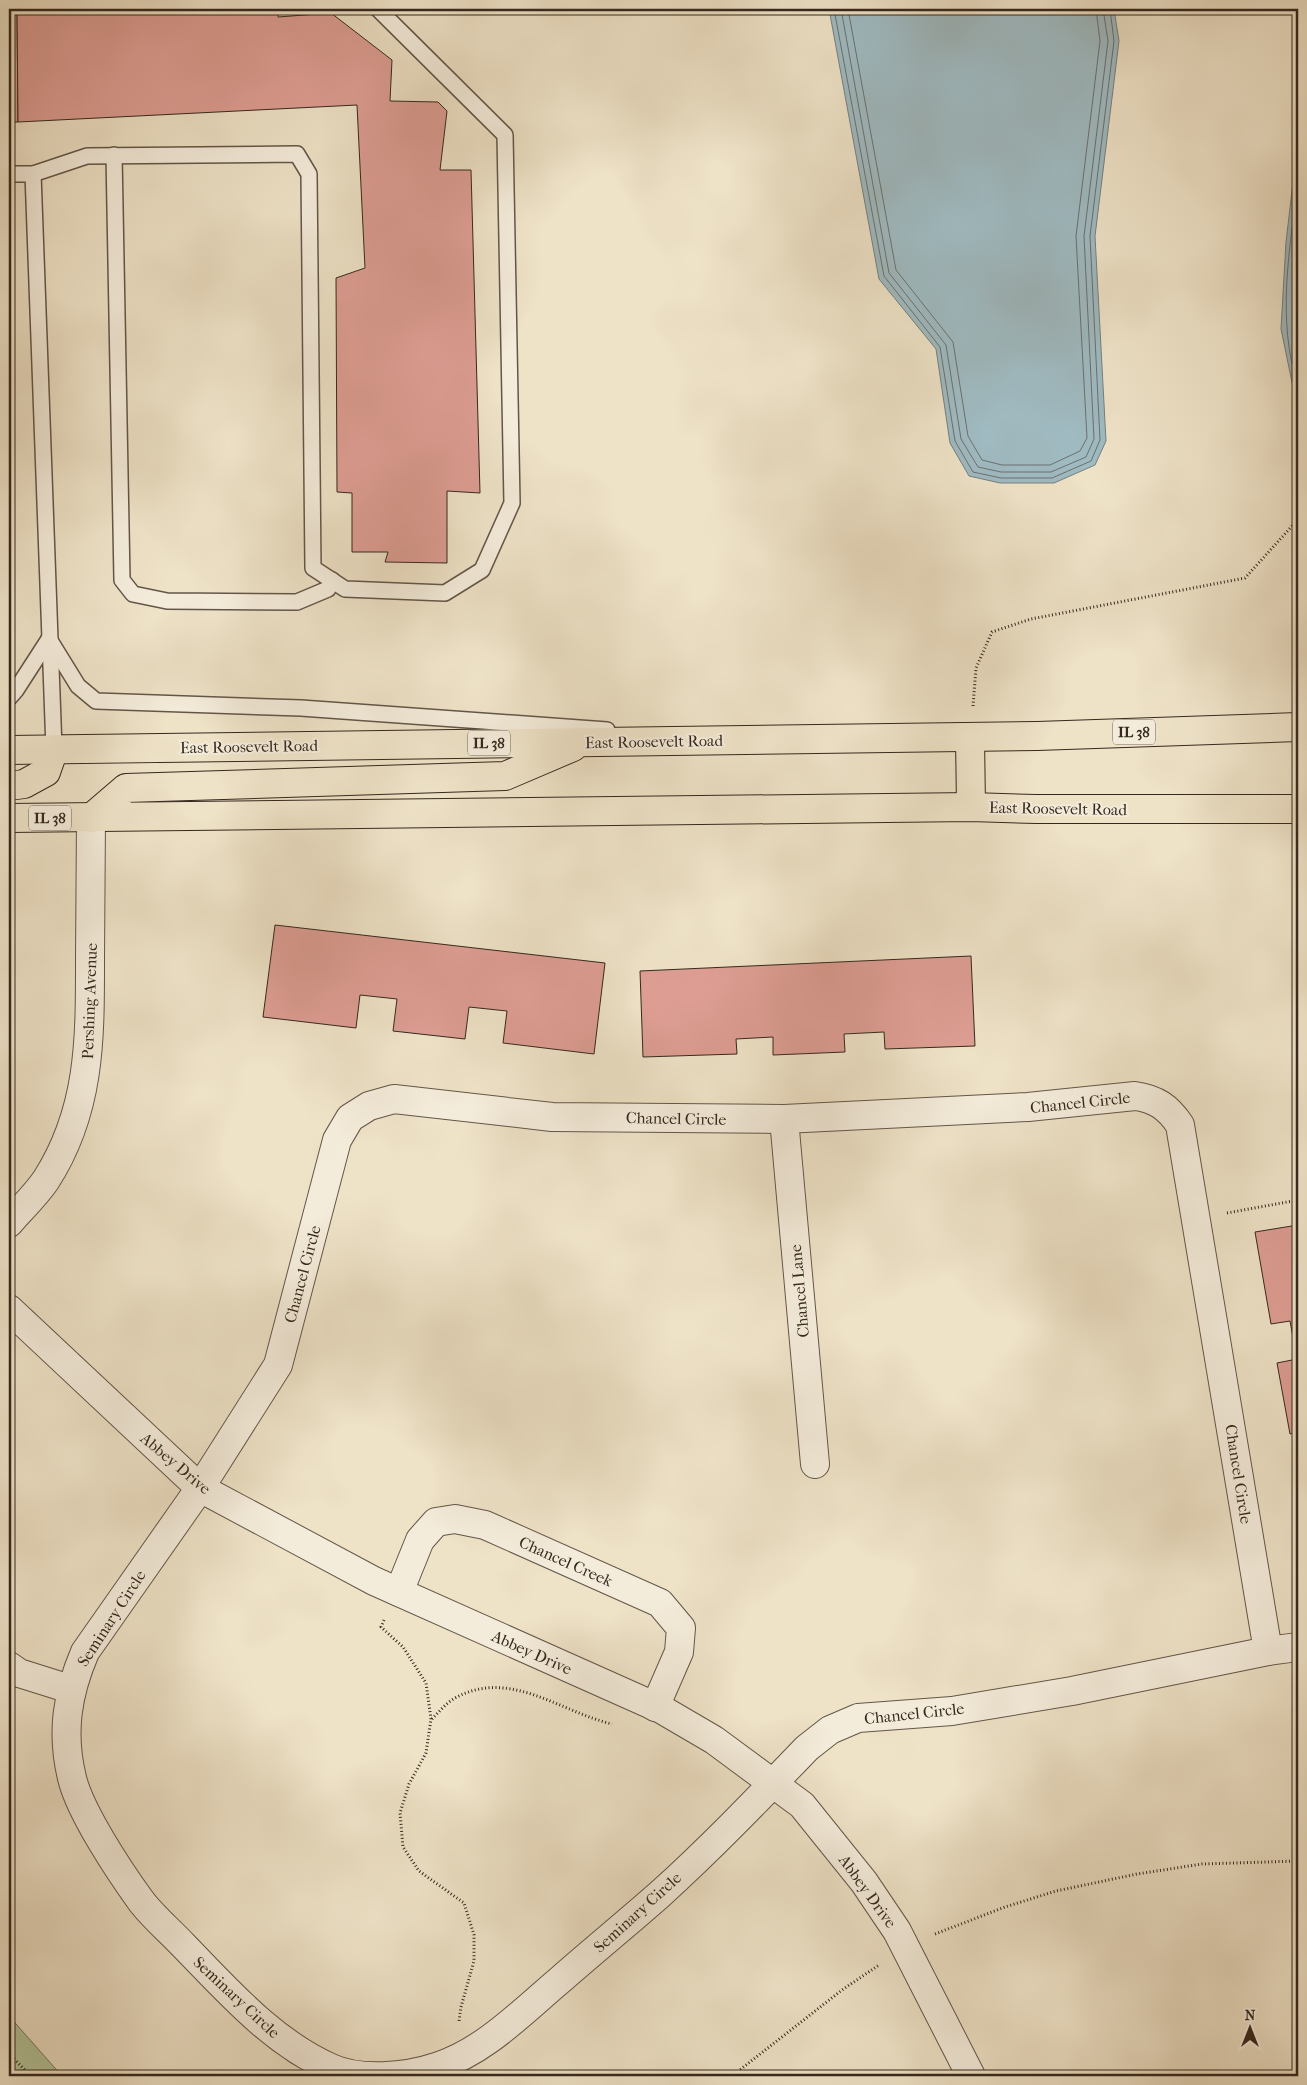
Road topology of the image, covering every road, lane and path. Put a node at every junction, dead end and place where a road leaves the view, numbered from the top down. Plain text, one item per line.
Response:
1 (378, 9) edge
2 (114, 156) junction
3 (9, 174) edge
4 (33, 174) junction
5 (1298, 522) edge
6 (332, 580) junction
7 (49, 639) junction
8 (9, 698) edge
9 (1298, 727) edge
10 (970, 737) junction
11 (747, 740) junction
12 (586, 742) junction
13 (54, 749) junction
14 (9, 750) edge
15 (9, 786) edge
16 (971, 807) junction
17 (1298, 810) edge
18 (9, 818) edge
19 (91, 818) junction
20 (784, 1119) junction
21 (1298, 1200) edge
22 (1197, 1218) junction
23 (9, 1223) edge
24 (9, 1309) edge
25 (815, 1464) dead end
26 (200, 1488) junction
27 (399, 1592) junction
28 (1298, 1647) edge
29 (1268, 1651) junction
30 (9, 1666) edge
31 (70, 1689) junction
32 (655, 1707) junction
33 (431, 1719) junction
34 (772, 1783) junction
35 (1298, 1861) edge
36 (906, 1950) junction
37 (9, 2054) edge
38 (454, 2060) junction
39 (406, 2075) edge
40 (31, 2076) edge
41 (732, 2076) edge
42 (970, 2076) edge

1 - 6 lane
2 - 4 lane
2 - 6 lane
2 - 6 lane
3 - 4 lane
4 - 7 lane
5 - 10 path
7 - 8 lane
7 - 11 lane
7 - 13 lane
9 - 10 main road, East Roosevelt Road / IL 38
10 - 11 main road, East Roosevelt Road / IL 38
10 - 16 main road
11 - 12 main road, East Roosevelt Road / IL 38
12 - 13 main road, East Roosevelt Road / IL 38
12 - 19 main road
13 - 14 main road, East Roosevelt Road / IL 38
13 - 15 main road
16 - 17 main road, East Roosevelt Road / IL 38
16 - 19 main road, East Roosevelt Road / IL 38
18 - 19 main road, East Roosevelt Road / IL 38
19 - 23 street, Pershing Avenue
20 - 22 street, Chancel Circle
20 - 25 street, Chancel Lane
20 - 26 street, Chancel Circle
21 - 22 path
22 - 29 street, Chancel Circle
24 - 26 street, Abbey Drive
26 - 27 street, Abbey Drive
26 - 31 street, Seminary Circle
27 - 32 street, Abbey Drive
27 - 32 street, Chancel Creek
27 - 33 path
28 - 29 street
29 - 34 street, Chancel Circle
30 - 31 street
31 - 39 street, Seminary Circle
32 - 33 path
32 - 34 street, Abbey Drive
33 - 38 path
34 - 36 street, Abbey Drive
34 - 38 street, Seminary Circle
35 - 36 path
36 - 41 path
36 - 42 street, Abbey Drive
37 - 40 path
38 - 39 street, Seminary Circle

